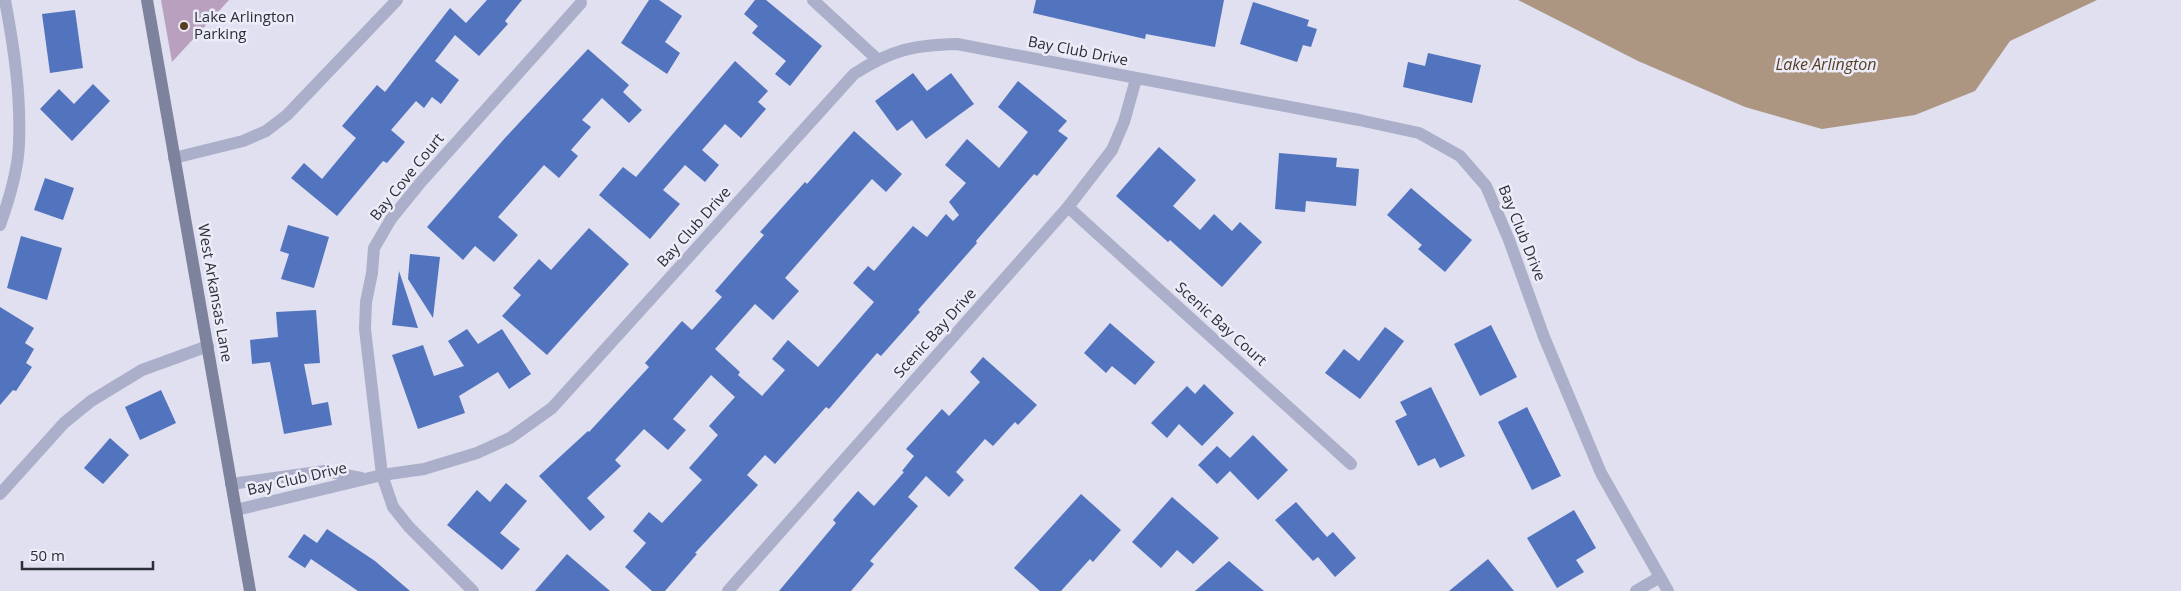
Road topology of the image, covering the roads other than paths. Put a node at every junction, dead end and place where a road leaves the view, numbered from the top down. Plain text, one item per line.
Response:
1 (5, 0) edge
2 (147, 0) edge
3 (397, 0) edge
4 (813, 0) edge
5 (581, 3) dead end
6 (877, 59) junction
7 (1136, 79) junction
8 (174, 158) junction
9 (1068, 207) junction
10 (0, 225) edge
11 (208, 346) junction
12 (1351, 464) dead end
13 (382, 475) junction
14 (366, 479) junction
15 (231, 484) junction
16 (0, 494) edge
17 (236, 510) junction
18 (1660, 577) junction
19 (250, 591) edge
20 (473, 591) edge
21 (728, 591) edge
22 (1636, 591) edge
23 (1668, 591) edge

1 - 10 street
2 - 8 street, West Arkansas Lane
3 - 8 street
4 - 6 street
5 - 13 street, Bay Cove Court
6 - 7 street, Bay Club Drive
6 - 13 street, Bay Club Drive
7 - 9 street, Scenic Bay Drive
7 - 18 street, Bay Club Drive
8 - 11 street, West Arkansas Lane
9 - 12 street, Scenic Bay Court
9 - 21 street, Scenic Bay Drive
11 - 15 street, West Arkansas Lane
11 - 16 street
13 - 14 street, Bay Club Drive
13 - 20 street, Bay Cove Court
14 - 15 street, Bay Club Drive
14 - 17 street, Bay Club Drive
15 - 17 street, West Arkansas Lane
17 - 19 street, West Arkansas Lane
18 - 22 street
18 - 23 street, Bay Club Drive

